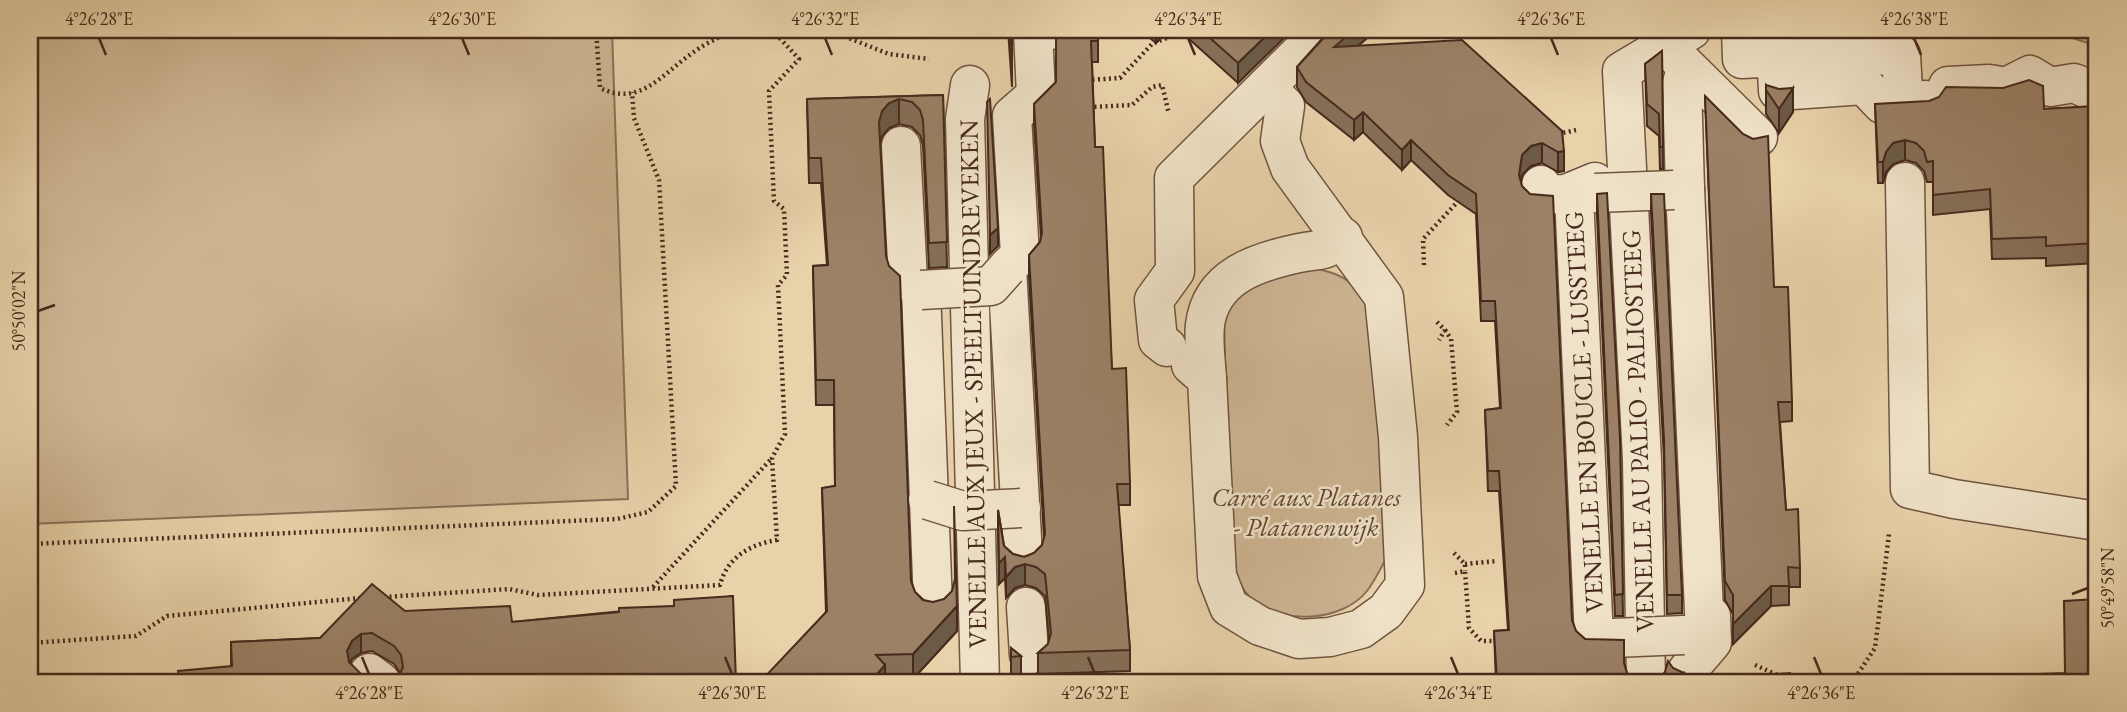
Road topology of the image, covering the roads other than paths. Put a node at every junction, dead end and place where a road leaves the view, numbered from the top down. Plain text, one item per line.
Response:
1 (1039, 30) edge
2 (1051, 30) edge
3 (1741, 30) edge
4 (1311, 43) dead end
5 (1680, 57) edge
6 (1783, 58) edge
7 (970, 85) dead end
8 (1266, 87) junction
9 (2097, 93) edge
10 (1717, 101) junction
11 (901, 146) dead end
12 (1019, 155) dead end
13 (1600, 179) junction
14 (1905, 182) dead end
15 (1541, 185) dead end
16 (1679, 189) junction
17 (1343, 237) junction
18 (1007, 268) junction
19 (921, 290) junction
20 (1188, 364) junction
21 (928, 500) junction
22 (1021, 508) junction
23 (2097, 521) edge
24 (1023, 556) edge
25 (1710, 603) dead end
26 (933, 606) edge
27 (1026, 607) dead end
28 (1686, 653) junction
29 (1029, 655) dead end
30 (980, 682) edge
31 (1646, 682) edge

1 - 12 street
2 - 18 street
3 - 6 street
4 - 8 street
5 - 10 street
5 - 10 street
5 - 13 street, VENELLE AU PALIO - PALIOSTEEG
5 - 16 street
6 - 9 street
6 - 10 street
7 - 30 street, VENELLE AUX JEUX - SPEELTUINDREVEKEN
8 - 17 street
8 - 20 street
11 - 19 street
13 - 15 street
13 - 16 street, VENELLE EN BOUCLE - LUSSTEEG, bridge
13 - 28 street, VENELLE EN BOUCLE - LUSSTEEG, bridge
13 - 31 street, VENELLE AU PALIO - PALIOSTEEG
14 - 23 street
16 - 28 street
17 - 20 street
17 - 20 street
18 - 19 street, bridge
18 - 22 street
19 - 21 street
21 - 22 street, bridge
21 - 26 street
22 - 24 street
25 - 28 street
27 - 29 street

